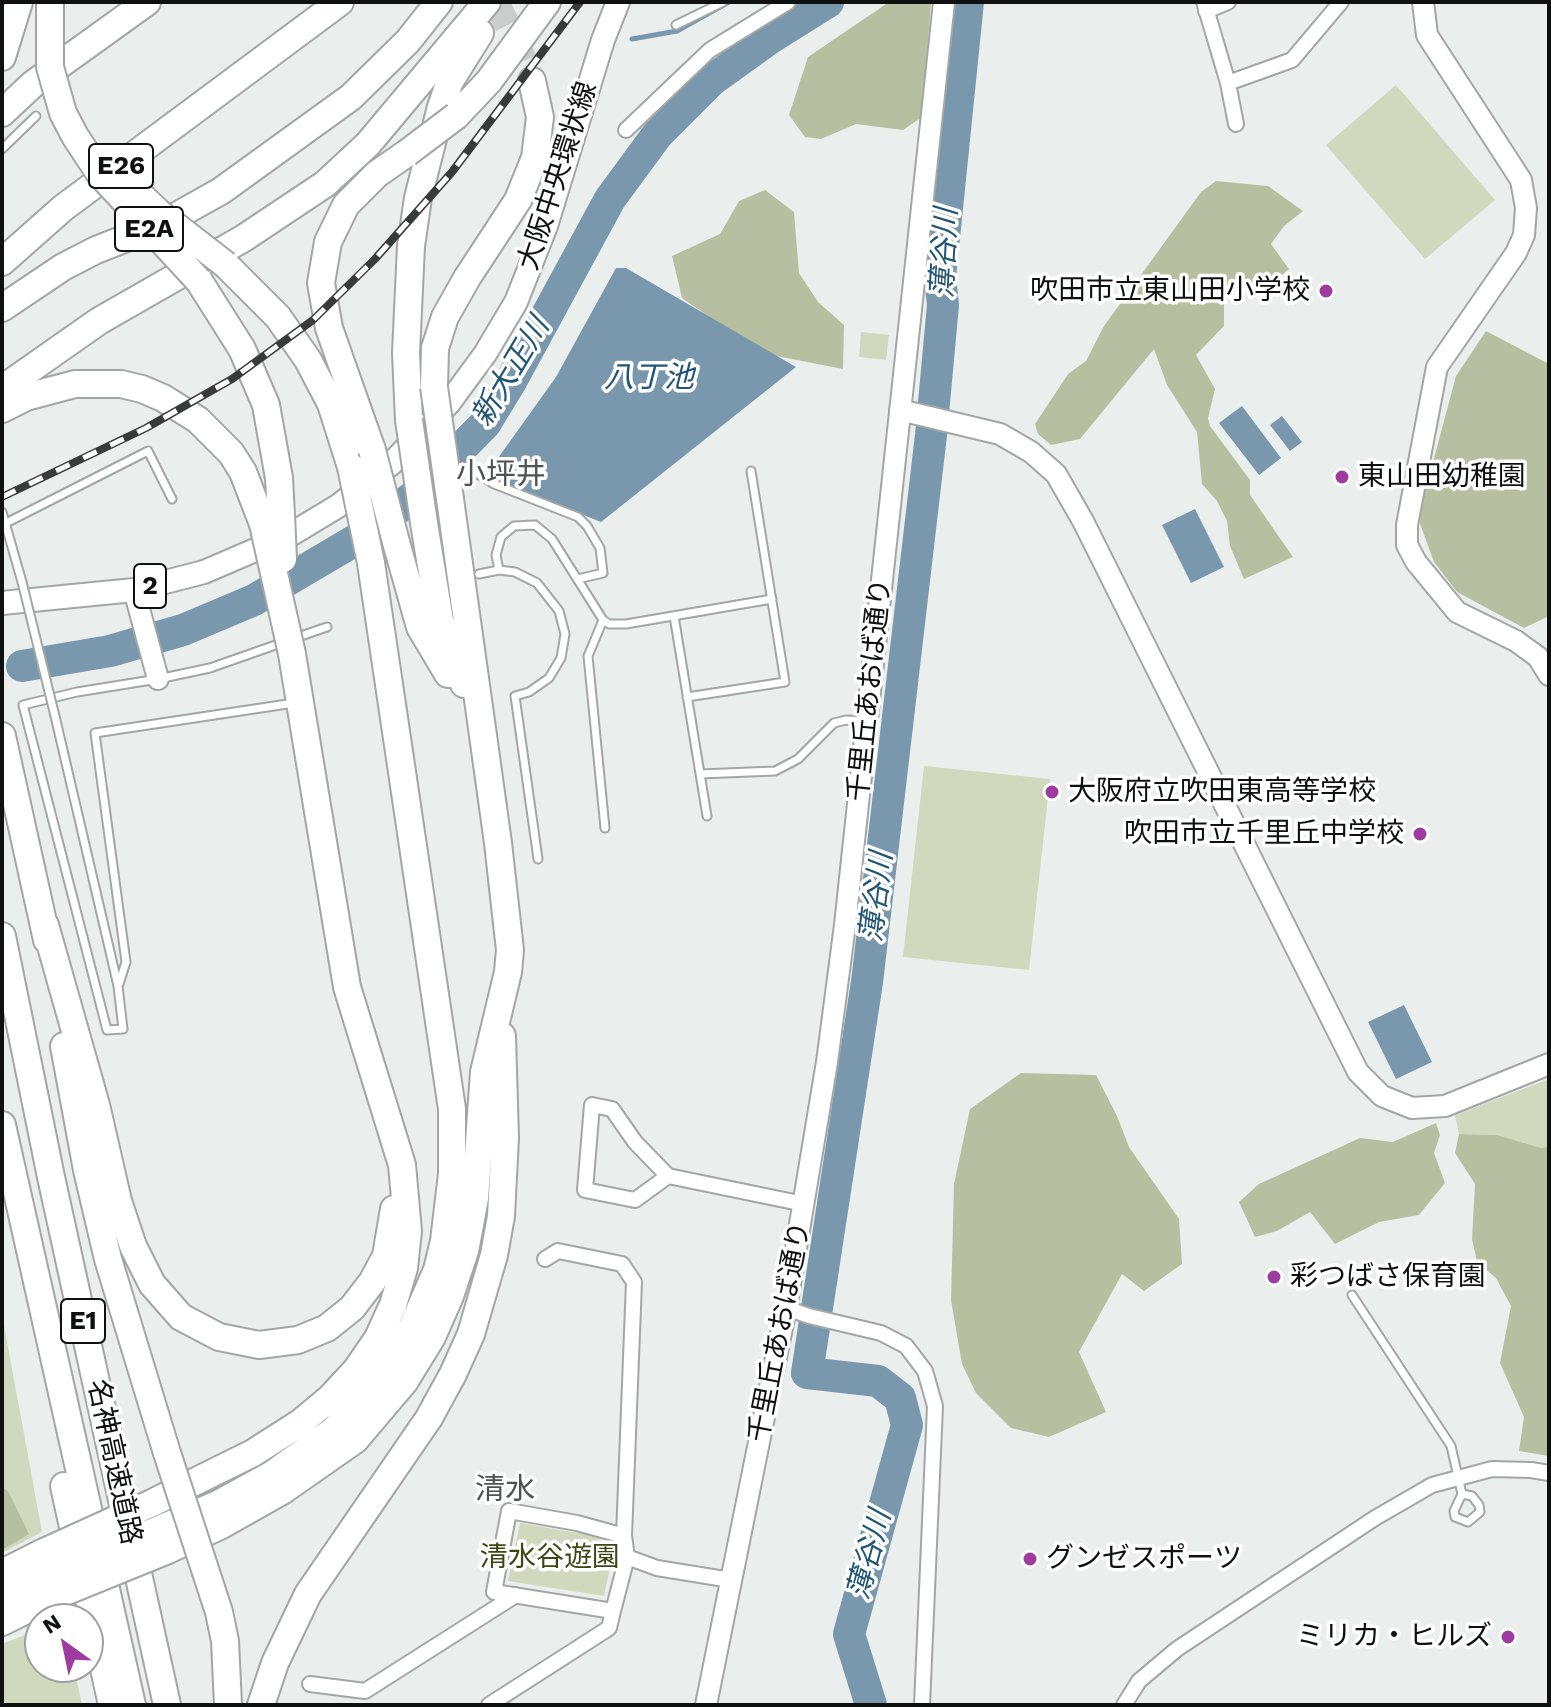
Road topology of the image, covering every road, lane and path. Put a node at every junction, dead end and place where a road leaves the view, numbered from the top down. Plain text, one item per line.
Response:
1 (19, 2) edge
2 (50, 2) edge
3 (67, 2) edge
4 (147, 2) edge
5 (340, 2) edge
6 (439, 2) edge
7 (487, 2) edge
8 (505, 2) edge
9 (547, 2) edge
10 (618, 2) edge
11 (723, 2) edge
12 (788, 2) edge
13 (944, 2) edge
14 (1228, 2) edge
15 (1341, 2) edge
16 (1423, 2) edge
17 (1205, 6) edge
18 (676, 25) dead end
19 (2, 57) edge
20 (532, 81) tunnel mouth
21 (1228, 83) junction
22 (2, 113) edge
23 (36, 116) dead end
24 (1236, 124) dead end
25 (626, 130) dead end
26 (2, 149) edge
27 (2, 262) edge
28 (2, 308) edge
29 (2, 389) edge
30 (2, 409) edge
31 (910, 412) junction
32 (470, 469) dead end
33 (751, 471) dead end
34 (172, 499) dead end
35 (2, 512) edge
36 (272, 519) junction
37 (6, 523) junction
38 (499, 570) junction
39 (479, 574) dead end
40 (578, 579) junction
41 (134, 590) junction
42 (772, 599) junction
43 (2, 603) edge
44 (674, 616) junction
45 (603, 620) junction
46 (327, 627) dead end
47 (156, 669) junction
48 (1549, 675) edge
49 (687, 697) junction
50 (300, 703) junction
51 (867, 722) junction
52 (2, 736) edge
53 (482, 737) junction
54 (700, 774) junction
55 (707, 816) dead end
56 (605, 828) dead end
57 (538, 859) dead end
58 (45, 925) junction
59 (2, 936) edge
60 (118, 986) junction
61 (501, 1000) junction
62 (1549, 1064) edge
63 (374, 1077) junction
64 (2, 1125) edge
65 (668, 1176) junction
66 (15, 1188) junction
67 (804, 1204) junction
68 (545, 1259) dead end
69 (1352, 1295) dead end
70 (786, 1308) junction
71 (1549, 1473) edge
72 (1459, 1476) junction
73 (1462, 1494) dead end
74 (624, 1536) junction
75 (165, 1539) junction
76 (627, 1557) junction
77 (2, 1573) edge
78 (48, 1575) junction
79 (731, 1580) junction
80 (516, 1595) junction
81 (2, 1598) edge
82 (613, 1611) junction
83 (2, 1622) edge
84 (310, 1684) dead end
85 (112, 1705) edge
86 (132, 1705) edge
87 (167, 1705) edge
88 (228, 1705) edge
89 (261, 1705) edge
90 (489, 1705) edge
91 (706, 1705) edge
92 (922, 1705) edge
93 (1124, 1705) edge

1 - 19 highway
2 - 36 highway, bridge
3 - 75 highway, bridge
4 - 22 highway
5 - 27 highway, E26
6 - 28 highway, E2A
7 - 29 highway
8 - 53 highway, bridge
9 - 53 highway, bridge
10 - 41 main road, 大阪中央環状線 / 2
11 - 18 lane
12 - 25 street
13 - 31 street, 千里丘あおば通り
14 - 17 street
15 - 21 street
16 - 48 street
17 - 21 street
20 - 53 highway, bridge
21 - 24 street
23 - 26 lane
30 - 36 highway
31 - 51 street, 千里丘あおば通り
31 - 62 street
32 - 40 lane
33 - 42 lane
34 - 37 lane
35 - 37 lane
36 - 50 highway, bridge
37 - 60 lane, bridge
38 - 39 lane
38 - 40 lane
38 - 57 lane
40 - 45 lane
41 - 43 main road, 大阪中央環状線 / 2
41 - 47 street
42 - 44 lane
42 - 49 lane
44 - 45 lane
44 - 49 lane
45 - 56 lane
46 - 47 lane
47 - 60 lane
49 - 54 lane
50 - 60 lane
50 - 63 highway
51 - 54 lane
51 - 67 street, 千里丘あおば通り
52 - 58 highway
53 - 61 highway
54 - 55 lane
58 - 63 highway
58 - 88 highway, bridge
59 - 87 highway, 名神高速道路 / E1
61 - 75 highway
61 - 89 highway
63 - 78 highway, bridge
64 - 66 highway, 名神高速道路 / E1
65 - 65 street
65 - 67 street
66 - 85 highway
66 - 86 highway, 名神高速道路 / E1
67 - 70 street, 千里丘あおば通り
68 - 74 street
69 - 72 lane
70 - 79 street, 千里丘あおば通り
70 - 92 street
71 - 72 street
72 - 73 lane
72 - 93 street
74 - 76 street
74 - 80 street
75 - 78 highway, bridge
76 - 79 street
76 - 82 street
77 - 78 highway
78 - 81 highway
78 - 83 highway
79 - 91 street, 千里丘あおば通り
80 - 82 street
80 - 84 street
82 - 90 street

